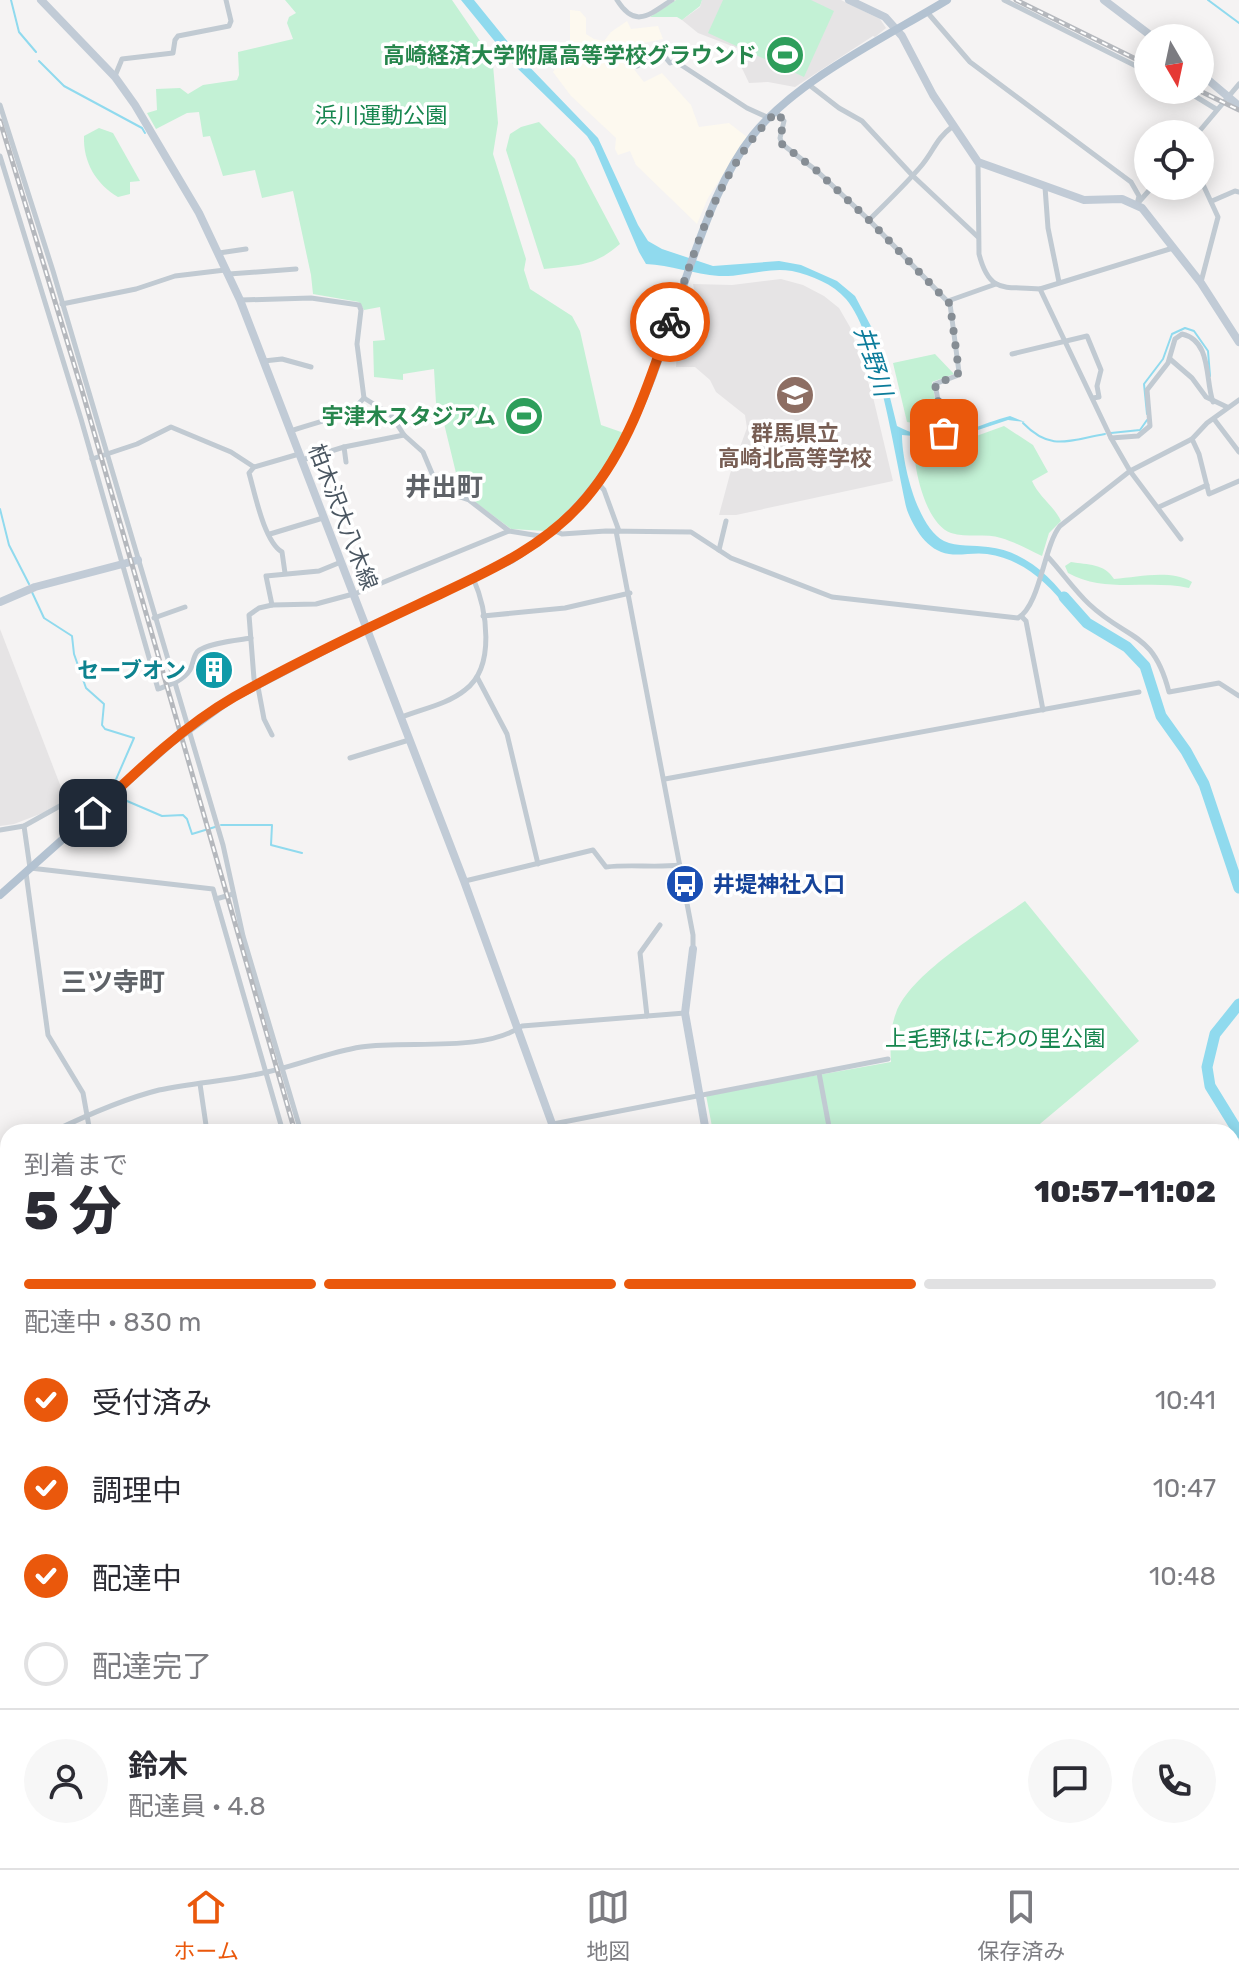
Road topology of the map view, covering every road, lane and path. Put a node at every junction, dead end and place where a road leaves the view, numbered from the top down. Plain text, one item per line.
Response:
1 (41, 0) edge
2 (226, 0) edge
3 (617, 0) edge
4 (672, 0) edge
5 (849, 0) edge
6 (947, 0) edge
7 (1004, 0) edge
8 (1104, 0) edge
9 (927, 12) junction
10 (1136, 24) edge
11 (896, 30) junction
12 (1134, 65) edge
13 (637, 66) dead end
14 (115, 77) junction
15 (808, 84) junction
16 (1214, 84) edge
17 (1238, 86) edge
18 (1228, 96) junction
19 (1208, 104) edge
20 (0, 105) edge
21 (1239, 106) edge
22 (1216, 109) junction
23 (773, 115) junction
24 (1208, 120) edge
25 (953, 126) junction
26 (0, 156) edge
27 (978, 162) junction
28 (913, 176) junction
29 (1045, 187) junction
30 (1239, 192) edge
31 (1141, 200) edge
32 (1212, 201) joint
33 (1137, 204) junction
34 (869, 220) junction
35 (979, 237) junction
36 (1174, 248) junction
37 (246, 249) dead end
38 (219, 253) junction
39 (296, 269) dead end
40 (227, 272) junction
41 (1059, 282) junction
42 (1201, 283) junction
43 (996, 284) junction
44 (1040, 289) junction
45 (240, 300) junction
46 (948, 301) junction
47 (62, 304) junction
48 (1065, 342) junction
49 (1239, 342) edge
50 (1012, 354) dead end
51 (1170, 359) junction
52 (264, 361) junction
53 (311, 367) dead end
54 (364, 398) junction
55 (1093, 398) junction
56 (1239, 400) edge
57 (1213, 402) junction
58 (1228, 407) junction
59 (1214, 419) junction
60 (291, 431) junction
61 (941, 433) dead end
62 (404, 435) junction
63 (1109, 435) junction
64 (1192, 439) junction
65 (344, 447) junction
66 (1239, 452) edge
67 (106, 454) junction
68 (301, 457) junction
69 (92, 459) junction
70 (346, 462) dead end
71 (254, 467) junction
72 (1130, 471) junction
73 (1239, 481) edge
74 (598, 483) junction
75 (1207, 485) junction
76 (1159, 507) junction
77 (323, 518) junction
78 (726, 521) dead end
79 (509, 531) junction
80 (618, 531) junction
81 (270, 534) junction
82 (549, 534) junction
83 (1181, 539) dead end
84 (719, 550) junction
85 (1048, 557) junction
86 (138, 560) junction
87 (341, 562) junction
88 (122, 564) junction
89 (285, 573) junction
90 (473, 578) junction
91 (630, 593) junction
92 (352, 594) junction
93 (0, 602) edge
94 (272, 605) junction
95 (185, 607) dead end
96 (483, 616) junction
97 (1021, 616) junction
98 (154, 618) junction
99 (366, 629) junction
100 (251, 638) junction
101 (477, 677) junction
102 (174, 684) junction
103 (258, 686) junction
104 (1139, 692) dead end
105 (1239, 696) edge
106 (1043, 710) junction
107 (402, 717) junction
108 (188, 729) junction
109 (272, 735) dead end
110 (410, 740) junction
111 (350, 758) dead end
112 (665, 779) junction
113 (67, 802) dead end
114 (24, 826) junction
115 (0, 830) edge
116 (538, 864) junction
117 (680, 865) junction
118 (28, 870) junction
119 (464, 881) junction
120 (233, 894) junction
121 (0, 895) edge
122 (216, 899) junction
123 (660, 925) dead end
124 (693, 949) joint
125 (685, 1013) junction
126 (647, 1016) junction
127 (518, 1029) junction
128 (888, 1059) dead end
129 (283, 1068) junction
130 (266, 1073) junction
131 (819, 1073) junction
132 (200, 1084) junction
133 (699, 1094) junction
134 (87, 1115) junction
135 (68, 1124) edge
136 (89, 1124) edge
137 (206, 1124) edge
138 (281, 1124) edge
139 (299, 1124) edge
140 (552, 1124) edge
141 (570, 1124) edge
142 (705, 1124) edge
143 (829, 1124) edge

1 - 14 main road, 柏木沢大八木線
2 - 14 street
3 - 4 street
5 - 11 main road
6 - 9 main road
7 - 12 street
8 - 10 main road
9 - 11 main road
9 - 33 street
11 - 15 main road
11 - 25 main road
13 - 23 street
14 - 38 main road, 柏木沢大八木線
15 - 23 main road
15 - 28 street
16 - 18 main road
17 - 18 street
18 - 21 main road
18 - 22 street
19 - 22 street
20 - 47 street
22 - 24 street
23 - 34 street
23 - 74 main road
25 - 27 main road
25 - 28 street
26 - 69 street
27 - 29 main road
27 - 35 street
28 - 34 street
28 - 35 street
29 - 33 main road
29 - 41 street
30 - 32 street
31 - 33 street
32 - 42 street
33 - 36 main road
34 - 46 street
35 - 43 street
36 - 41 street
36 - 42 main road
37 - 38 street
38 - 40 main road, 柏木沢大八木線
39 - 40 street
40 - 45 main road, 柏木沢大八木線
40 - 47 street
41 - 44 street
42 - 49 main road
43 - 44 street
43 - 46 street
44 - 48 street
45 - 52 main road, 柏木沢大八木線
45 - 54 street
46 - 61 street
47 - 67 street
48 - 50 street
48 - 55 street
48 - 55 street
51 - 57 street
51 - 57 street
51 - 63 street
52 - 53 street
52 - 60 main road, 柏木沢大八木線
54 - 60 street
54 - 62 street
55 - 63 street
56 - 58 street
57 - 58 street
58 - 59 street
59 - 64 street
59 - 66 street
60 - 68 main road, 柏木沢大八木線
62 - 65 street
62 - 79 street
63 - 72 street
64 - 72 street
64 - 75 street
65 - 68 street
65 - 70 street
67 - 69 street
67 - 71 street
67 - 86 street
68 - 71 street
68 - 77 main road, 柏木沢大八木線
69 - 88 street
71 - 81 street
72 - 76 street
72 - 85 street
73 - 75 street
74 - 80 street
74 - 82 main road
75 - 76 street
76 - 83 street
77 - 81 street
77 - 87 main road, 柏木沢大八木線
78 - 84 street
79 - 82 street
79 - 92 street
80 - 82 street
80 - 84 street
80 - 91 street
81 - 89 street
82 - 90 main road
84 - 97 street
85 - 97 street
85 - 105 street
86 - 88 main road
86 - 98 street
87 - 89 street
87 - 92 main road, 柏木沢大八木線
88 - 93 main road
88 - 102 street
89 - 94 street
90 - 96 street
90 - 99 main road
91 - 96 street
91 - 112 street
92 - 94 street
92 - 99 main road, 柏木沢大八木線
94 - 100 street
95 - 98 street
96 - 101 street
97 - 106 street
98 - 102 street
99 - 103 main road
99 - 107 main road, 柏木沢大八木線
100 - 102 street
100 - 103 street
101 - 107 street
101 - 116 street
102 - 108 street
103 - 108 main road
103 - 109 street
104 - 106 street
106 - 112 street
107 - 110 main road, 柏木沢大八木線
108 - 118 main road
108 - 120 street
110 - 111 street
110 - 119 main road, 柏木沢大八木線
112 - 117 street
113 - 114 street
114 - 115 street
114 - 118 street
116 - 117 street
116 - 119 street
117 - 124 street
118 - 121 main road
118 - 122 street
118 - 134 street
119 - 127 main road, 柏木沢大八木線
120 - 122 street
120 - 129 street
122 - 130 street
123 - 126 street
124 - 125 main road
125 - 126 street
125 - 133 main road
126 - 127 street
127 - 129 street
127 - 140 main road, 柏木沢大八木線
128 - 131 street
129 - 130 street
129 - 139 street
130 - 132 street
130 - 138 street
131 - 133 street
131 - 143 street
132 - 134 street
132 - 137 street
133 - 141 street
133 - 142 main road
134 - 135 street
134 - 136 street

